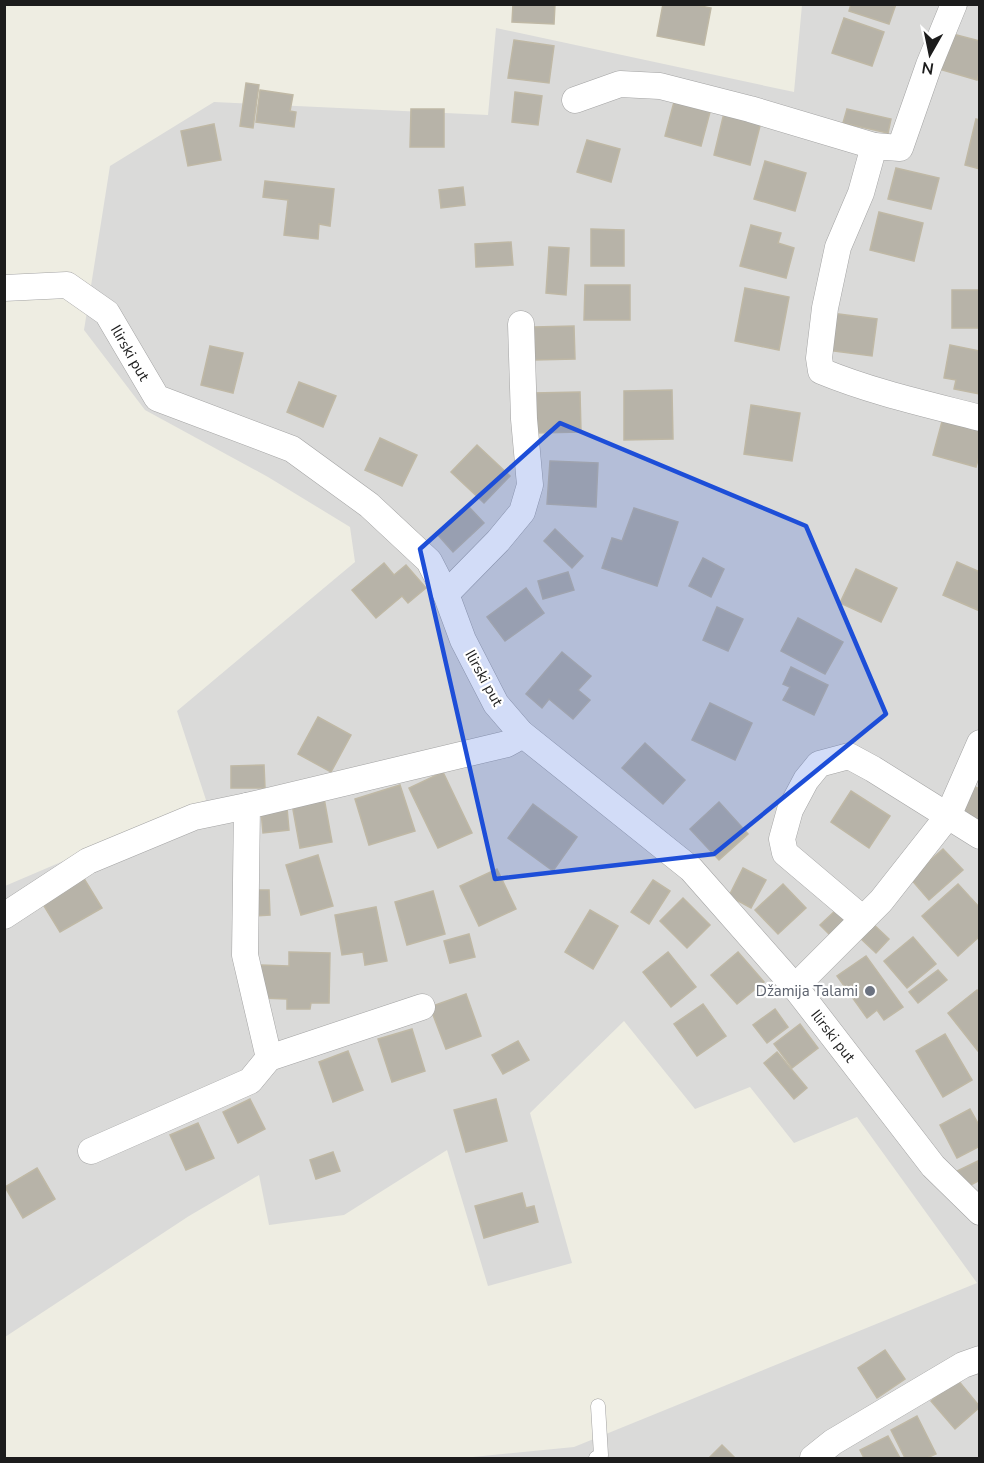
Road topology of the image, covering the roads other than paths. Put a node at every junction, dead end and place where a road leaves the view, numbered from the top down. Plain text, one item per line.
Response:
1 (954, 4) edge
2 (575, 100) dead end
3 (874, 146) junction
4 (4, 288) edge
5 (521, 324) dead end
6 (980, 418) edge
7 (446, 594) junction
8 (521, 733) junction
9 (980, 743) edge
10 (247, 806) junction
11 (948, 816) junction
12 (980, 836) edge
13 (4, 916) edge
14 (863, 919) junction
15 (795, 987) junction
16 (422, 1008) dead end
17 (269, 1058) junction
18 (91, 1151) dead end
19 (980, 1212) edge
20 (980, 1359) edge
21 (598, 1406) dead end
22 (596, 1458) edge
23 (813, 1458) edge

1 - 3 street
2 - 3 street
3 - 6 street
4 - 7 street, Ilirski put
5 - 7 street
7 - 8 street, Ilirski put
8 - 10 street
8 - 15 street, Ilirski put
9 - 11 street
10 - 13 street
10 - 17 street
11 - 12 street
11 - 14 street
11 - 14 street
14 - 15 street
15 - 19 street, Ilirski put
16 - 17 street
17 - 18 street
20 - 23 street
21 - 22 lane

